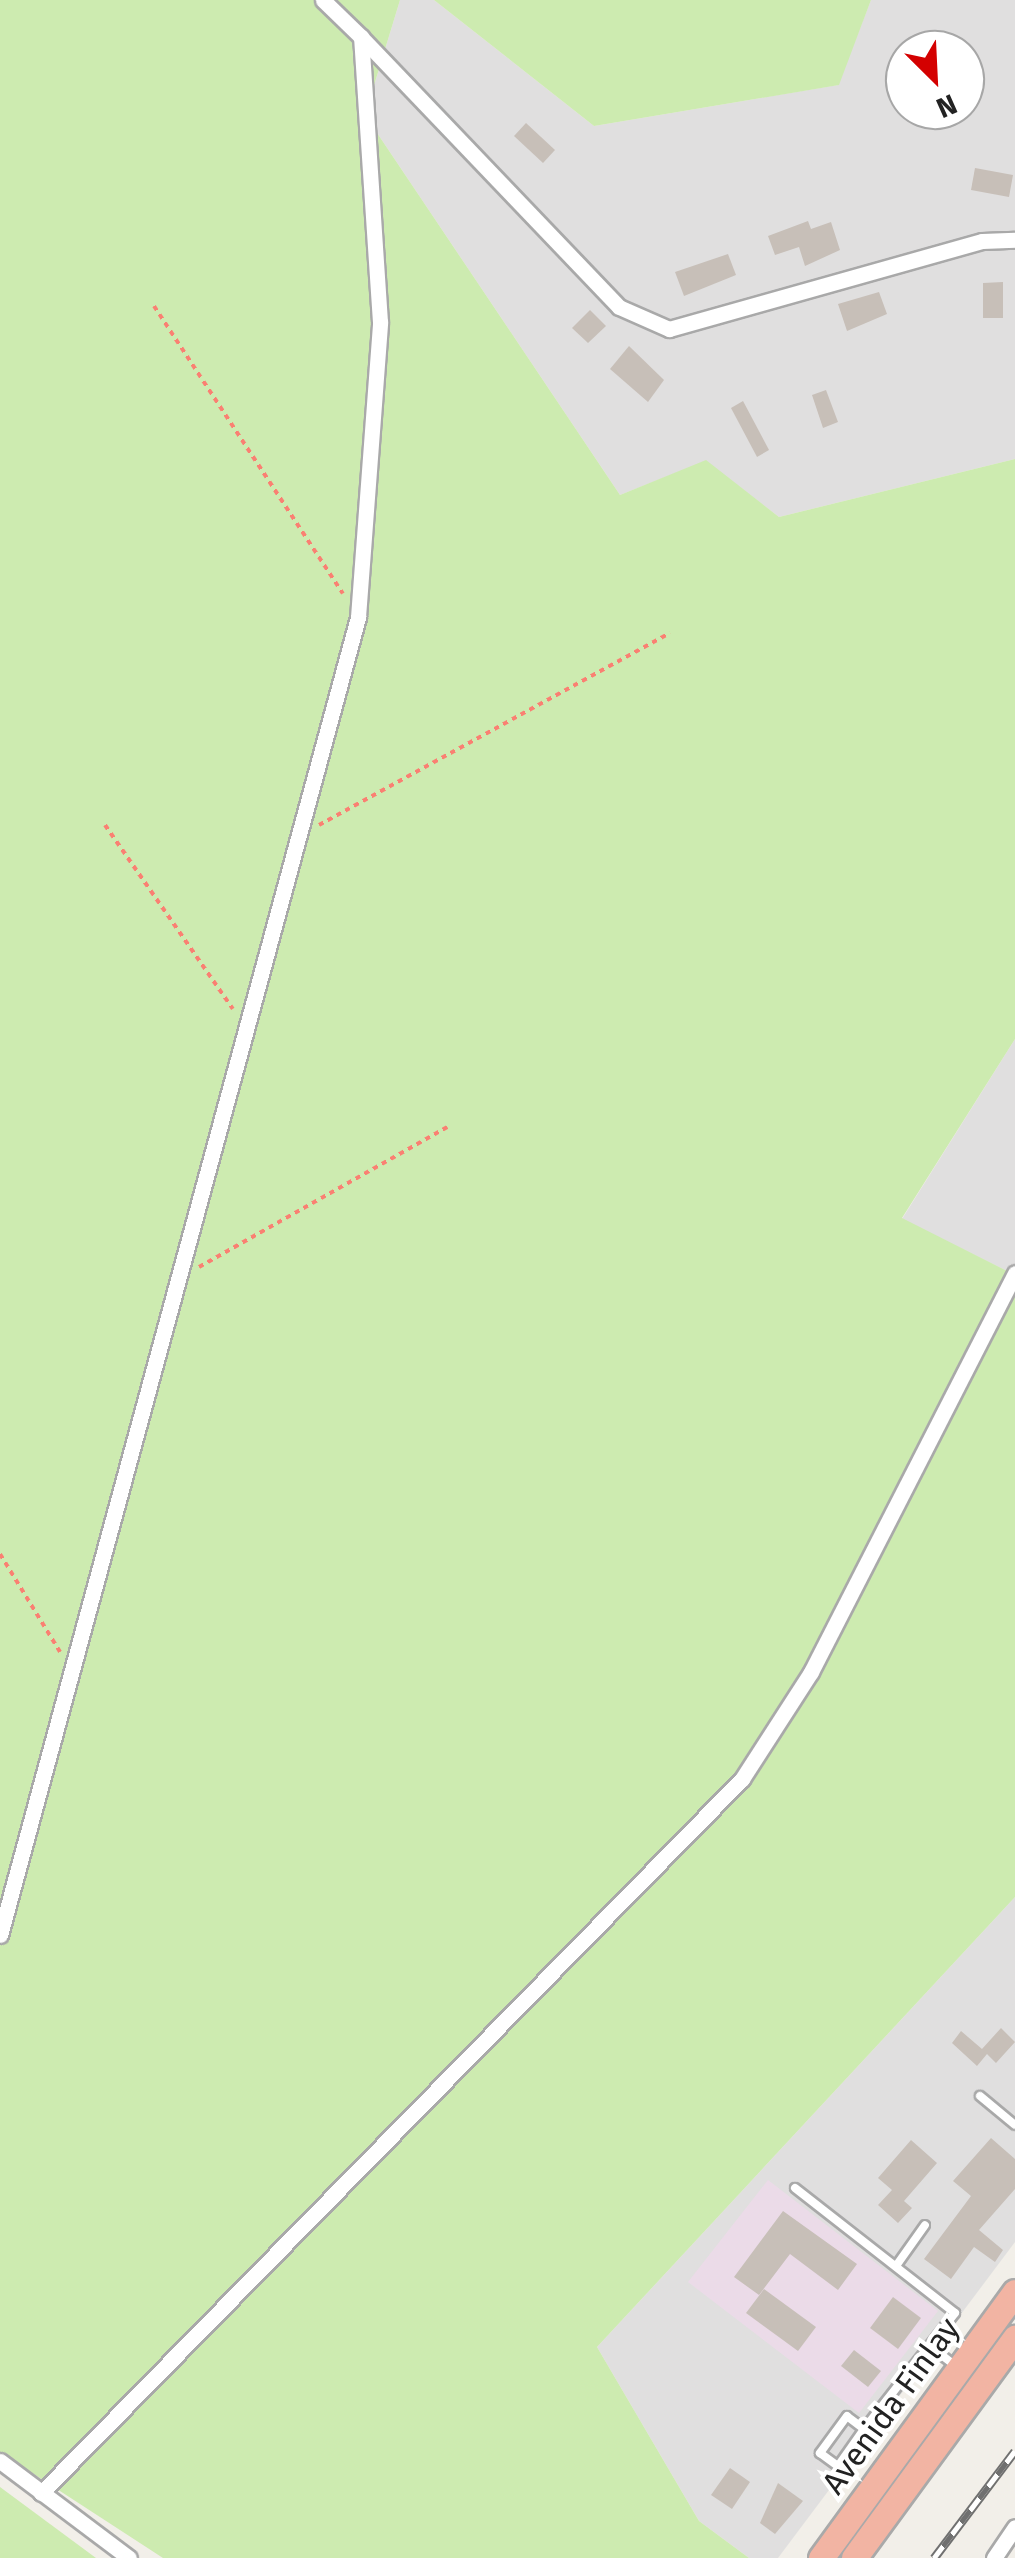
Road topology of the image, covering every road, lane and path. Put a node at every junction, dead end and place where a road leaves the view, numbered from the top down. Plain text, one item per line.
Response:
1 (323, 0) edge
2 (361, 37) junction
3 (1015, 240) edge
4 (154, 306) dead end
5 (358, 617) junction
6 (670, 633) dead end
7 (104, 825) dead end
8 (300, 834) junction
9 (248, 1031) junction
10 (448, 1127) dead end
11 (1015, 1273) edge
12 (183, 1276) junction
13 (0, 1554) edge
14 (76, 1679) junction
15 (0, 1935) edge
16 (980, 2096) dead end
17 (1015, 2125) edge
18 (795, 2188) dead end
19 (925, 2225) dead end
20 (896, 2266) junction
21 (1015, 2292) edge
22 (1015, 2338) edge
23 (930, 2346) junction
24 (958, 2368) junction
25 (981, 2384) junction
26 (864, 2429) junction
27 (0, 2461) edge
28 (41, 2493) junction
29 (1015, 2527) edge
30 (1001, 2556) edge
31 (129, 2558) edge
32 (820, 2558) edge
33 (854, 2558) edge

1 - 2 street
2 - 3 street
2 - 5 street
4 - 5 path
5 - 8 street
6 - 8 path
7 - 9 path
8 - 9 street
9 - 12 street
10 - 12 path
11 - 28 street
12 - 14 street
13 - 14 path
14 - 15 street
16 - 17 lane
18 - 20 lane
19 - 20 lane
20 - 23 lane
21 - 24 highway, Avenida Finlay
22 - 25 highway, Avenida Finlay
23 - 24 lane
23 - 26 lane
24 - 25 lane
24 - 32 highway, Avenida Finlay
25 - 33 highway, Avenida Finlay
26 - 26 lane
27 - 28 street
28 - 31 street
29 - 30 street

